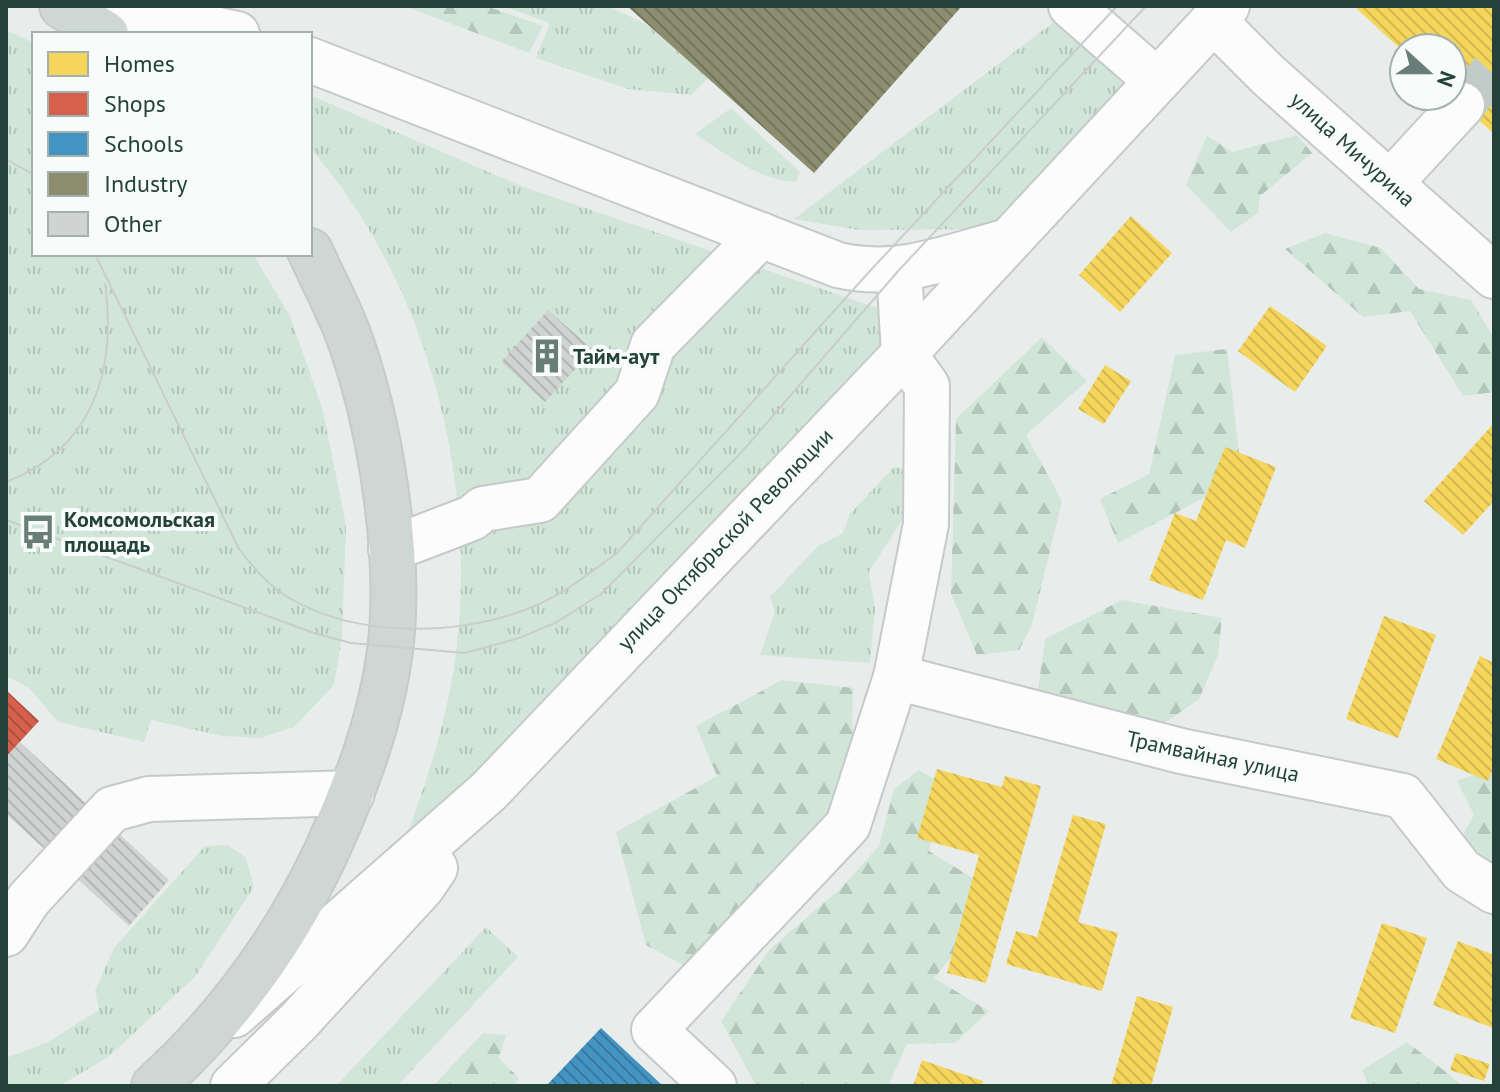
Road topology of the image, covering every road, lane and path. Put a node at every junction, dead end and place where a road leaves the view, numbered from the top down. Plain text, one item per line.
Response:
1 (62, 6) edge
2 (106, 6) edge
3 (1071, 6) edge
4 (1221, 13) edge
5 (103, 32) edge
6 (228, 32) edge
7 (312, 61) edge
8 (1157, 81) junction
9 (1456, 112) tunnel mouth
10 (1391, 182) junction
11 (761, 235) junction
12 (1005, 242) junction
13 (312, 255) edge
14 (899, 270) junction
15 (1494, 276) edge
16 (904, 354) junction
17 (391, 549) junction
18 (896, 677) junction
19 (489, 791) junction
20 (352, 793) junction
21 (1494, 891) edge
22 (6, 934) edge
23 (198, 1046) junction
24 (154, 1086) edge
25 (233, 1086) edge
26 (714, 1086) edge

1 - 5 main road
2 - 6 street
3 - 8 street
4 - 8 street, улица Октябрьской Революции
4 - 10 street, улица Мичурина
7 - 11 street
8 - 12 street, улица Октябрьской Революции
9 - 10 street
10 - 15 street, улица Мичурина
11 - 14 street
11 - 17 street
12 - 14 street
12 - 16 street, улица Октябрьской Революции
13 - 17 main road
14 - 16 street
16 - 18 street
16 - 19 street, улица Октябрьской Революции
17 - 20 main road
18 - 21 street, Трамвайная улица
18 - 26 street
19 - 23 street, улица Октябрьской Революции
19 - 25 street
20 - 22 street
20 - 23 main road
23 - 24 main road

